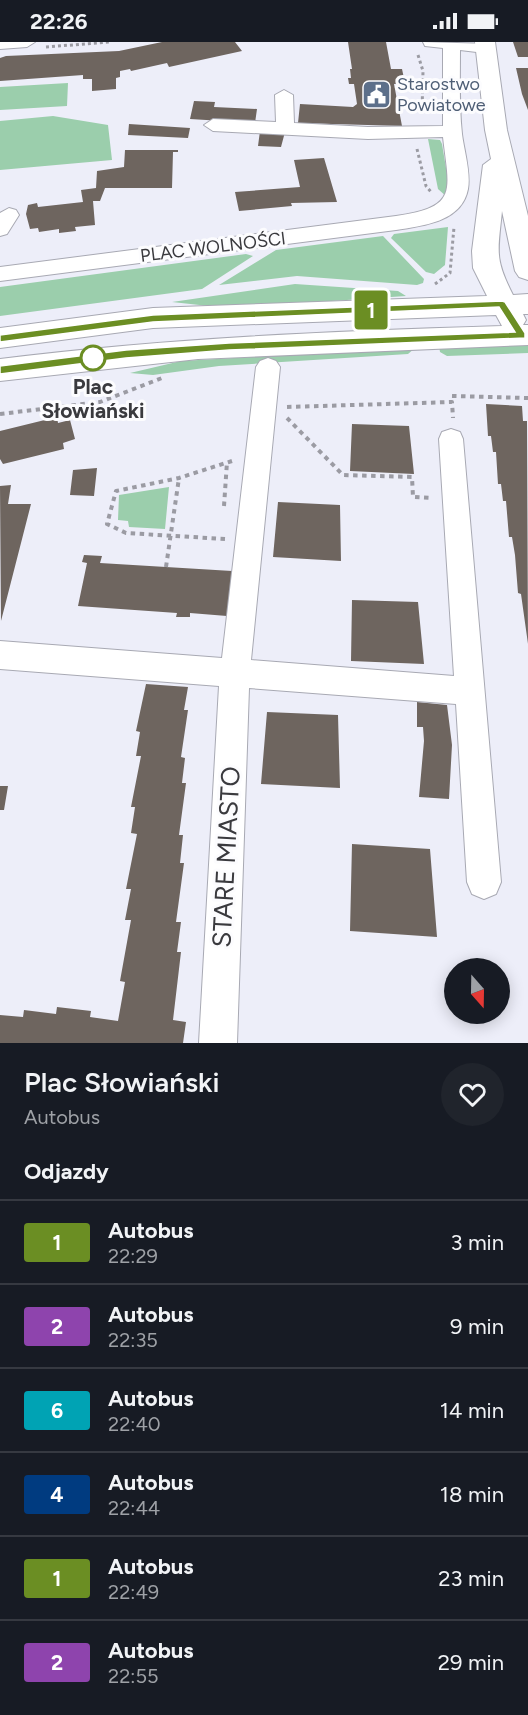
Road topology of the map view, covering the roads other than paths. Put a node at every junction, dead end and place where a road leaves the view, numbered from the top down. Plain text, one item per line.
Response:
1 (27, 42) edge
2 (0, 44) edge
3 (485, 45) edge
4 (424, 46) edge
5 (451, 46) junction
6 (284, 95) dead end
7 (213, 125) dead end
8 (285, 128) junction
9 (496, 130) junction
10 (452, 131) junction
11 (528, 271) edge
12 (0, 274) edge
13 (515, 304) edge
14 (526, 328) edge
15 (0, 338) edge
16 (268, 367) dead end
17 (0, 370) edge
18 (451, 439) dead end
19 (0, 655) edge
20 (235, 672) junction
21 (469, 691) junction
22 (484, 882) dead end
23 (218, 1043) edge

1 - 2 street
3 - 5 street
3 - 9 main road
4 - 5 street
5 - 10 street
6 - 8 street
7 - 8 street
8 - 10 street
9 - 11 main road
9 - 13 main road
10 - 12 street, PLAC WOLNOŚCI
13 - 14 main road
13 - 15 main road
14 - 17 main road
16 - 20 street, STARE MIASTO
18 - 21 street
19 - 20 street
20 - 21 street
20 - 23 street, STARE MIASTO
21 - 22 street

